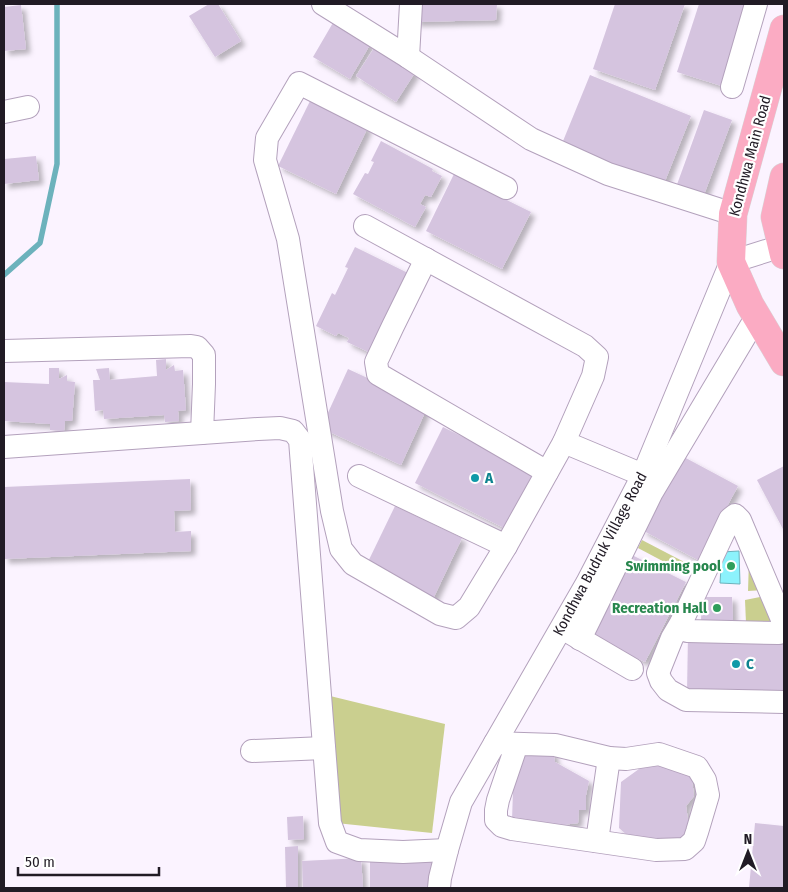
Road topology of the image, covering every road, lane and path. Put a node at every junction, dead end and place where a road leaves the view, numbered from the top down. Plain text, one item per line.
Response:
1 (323, 4) edge
2 (411, 4) edge
3 (756, 4) edge
4 (784, 29) edge
5 (408, 57) junction
6 (732, 87) dead end
7 (28, 107) dead end
8 (4, 112) edge
9 (784, 177) edge
10 (506, 188) dead end
11 (733, 214) junction
12 (365, 226) dead end
13 (783, 250) edge
14 (426, 260) junction
15 (731, 262) junction
16 (757, 316) junction
17 (4, 351) edge
18 (784, 362) edge
19 (202, 433) junction
20 (564, 442) junction
21 (4, 448) edge
22 (547, 472) junction
23 (643, 474) junction
24 (358, 476) dead end
25 (506, 546) junction
26 (775, 579) edge
27 (682, 621) junction
28 (784, 624) edge
29 (784, 631) edge
30 (571, 634) junction
31 (632, 669) dead end
32 (784, 702) edge
33 (495, 743) junction
34 (517, 744) junction
35 (324, 748) junction
36 (252, 751) dead end
37 (609, 758) junction
38 (597, 841) junction
39 (447, 850) junction
40 (439, 888) edge

1 - 5 street
2 - 5 street
3 - 6 street
4 - 11 main road, Kondhwa Main Road
5 - 11 street
7 - 8 street
9 - 13 main road
10 - 25 street
11 - 15 main road, Kondhwa Main Road
12 - 14 street
13 - 15 street
14 - 20 street
14 - 22 street
15 - 16 main road, Kondhwa Main Road
15 - 23 street, Kondhwa Budruk Village Road
16 - 18 main road, Kondhwa Main Road
16 - 30 street
17 - 19 street
19 - 21 street
19 - 35 street
20 - 22 street
20 - 23 street
22 - 25 street
23 - 30 street, Kondhwa Budruk Village Road
24 - 25 street
26 - 27 street
26 - 28 street
27 - 29 street
27 - 32 street
30 - 31 street
30 - 33 street, Kondhwa Budruk Village Road
33 - 34 street
33 - 39 street, Kondhwa Budruk Village Road
34 - 37 street
34 - 38 street
35 - 36 street
35 - 39 street
37 - 38 street
37 - 38 street
39 - 40 street, Kondhwa Budruk Village Road

